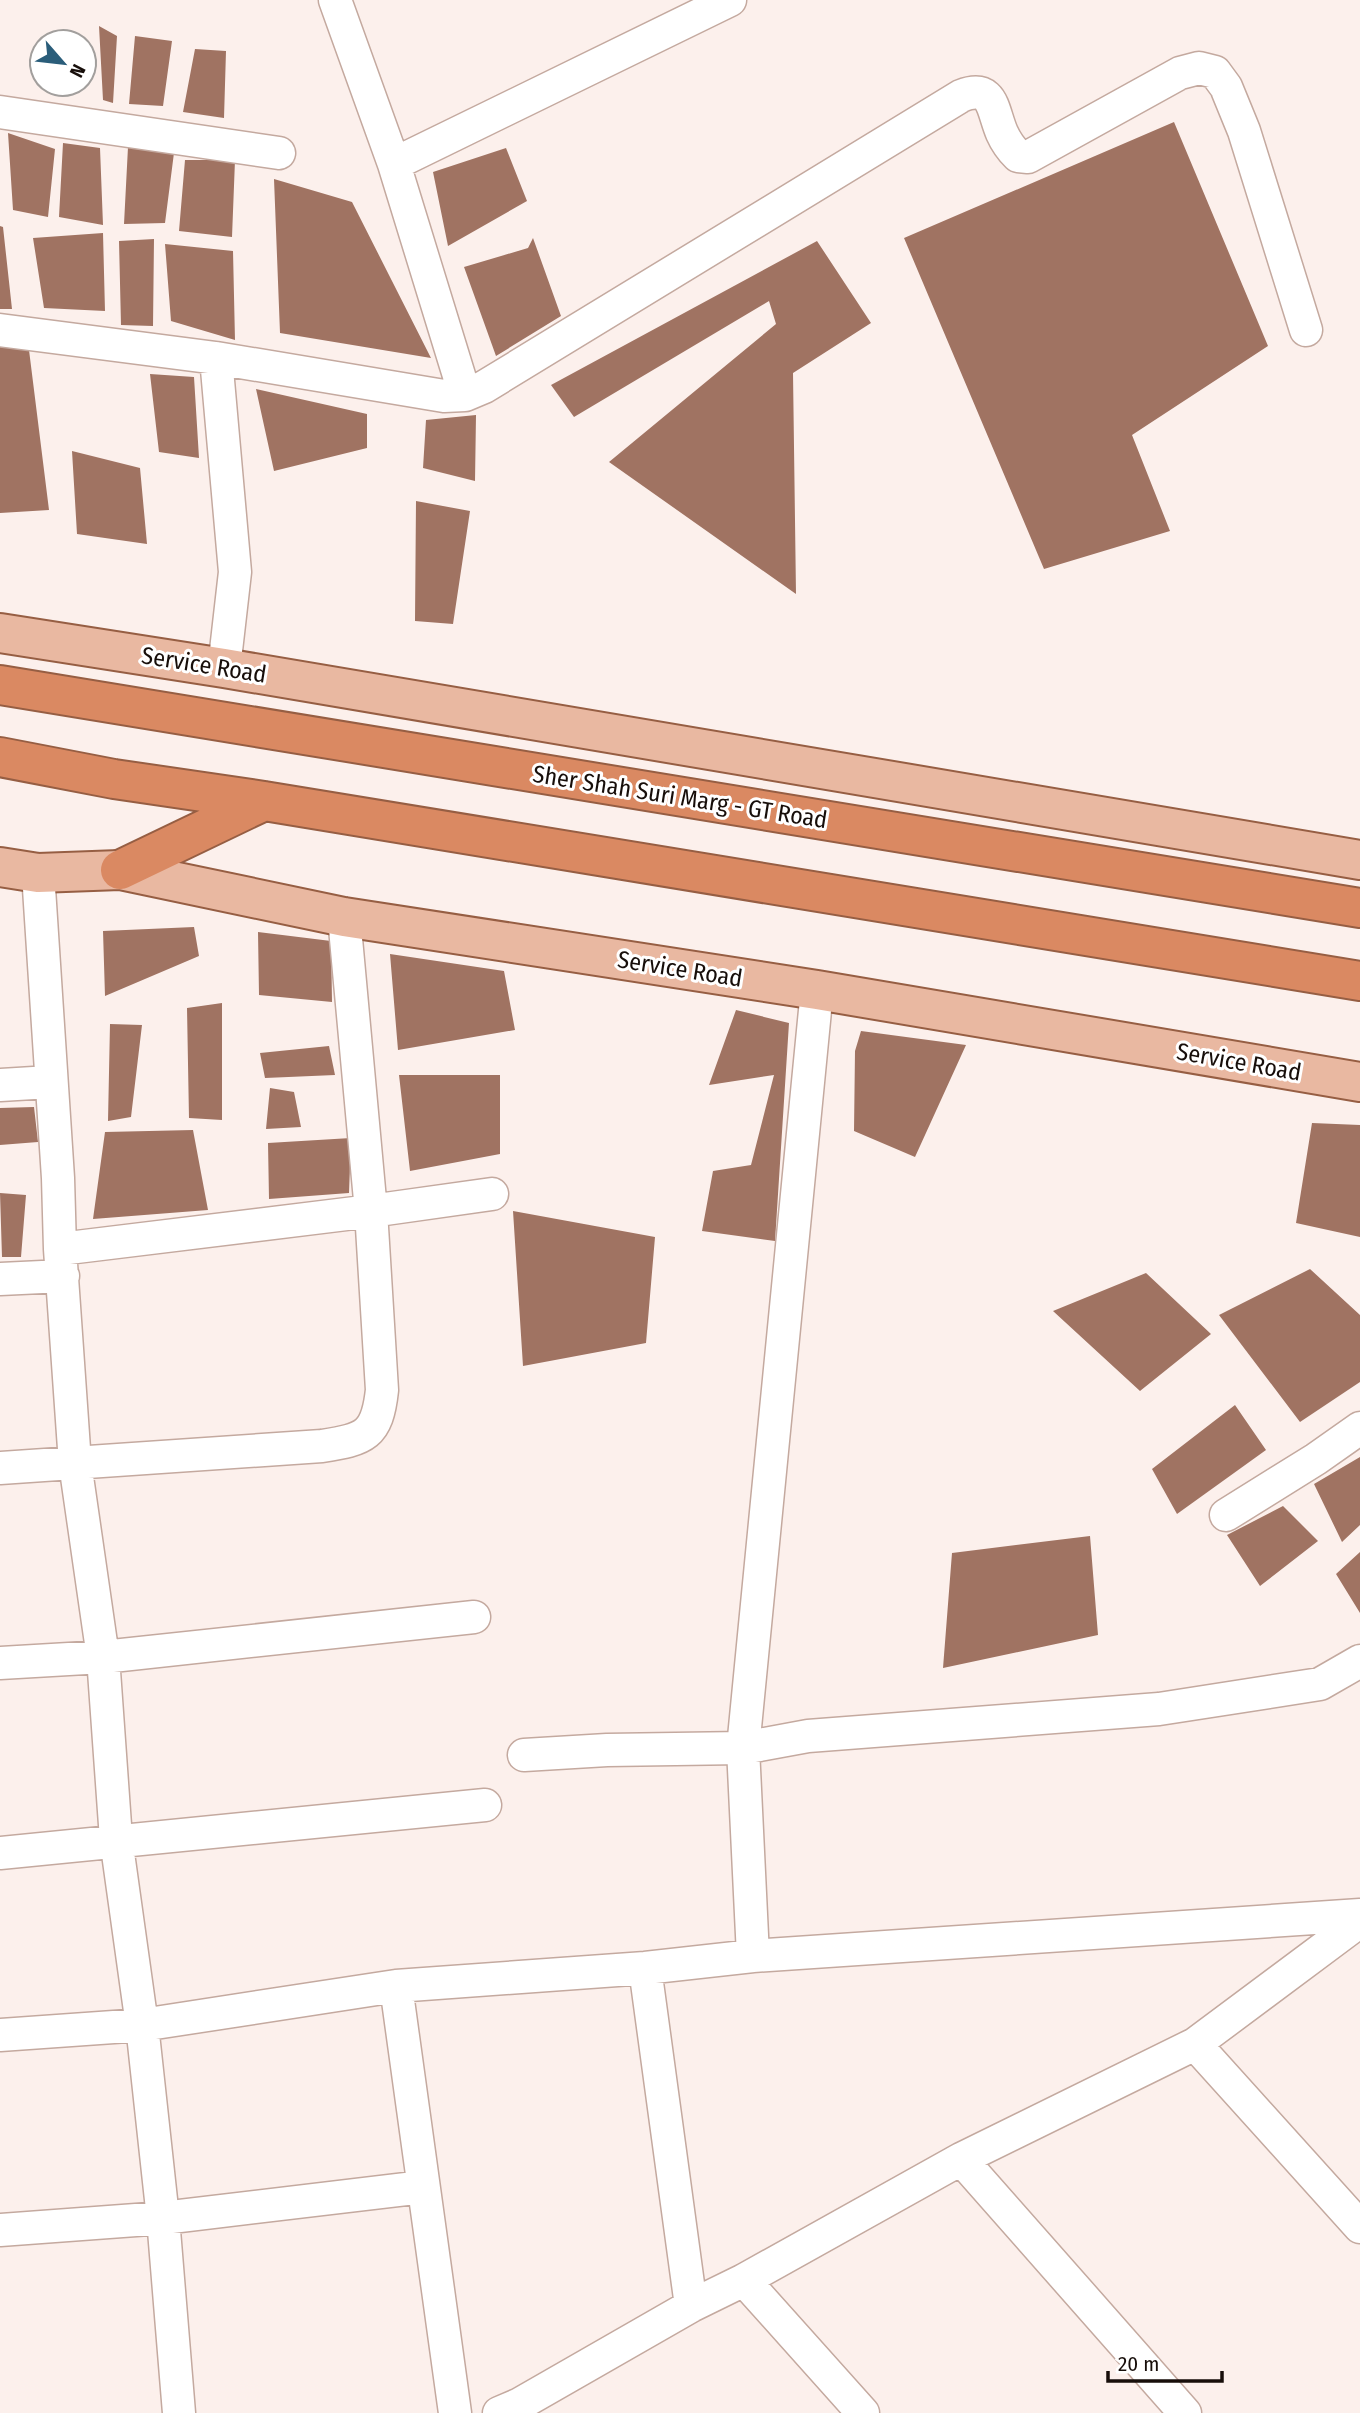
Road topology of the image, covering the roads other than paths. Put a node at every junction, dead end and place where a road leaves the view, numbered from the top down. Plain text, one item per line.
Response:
1 (335, 0) edge
2 (730, 0) edge
3 (0, 112) edge
4 (279, 153) dead end
5 (394, 164) junction
6 (0, 330) edge
7 (1306, 330) dead end
8 (216, 358) junction
9 (465, 395) junction
10 (0, 633) edge
11 (224, 668) junction
12 (0, 685) edge
13 (0, 757) edge
14 (264, 801) junction
15 (1360, 860) edge
16 (0, 867) edge
17 (120, 870) junction
18 (38, 873) junction
19 (1360, 908) edge
20 (344, 917) junction
21 (1360, 981) edge
22 (817, 990) junction
23 (50, 1082) junction
24 (1360, 1082) edge
25 (0, 1085) edge
26 (492, 1194) dead end
27 (371, 1211) junction
28 (62, 1262) junction
29 (0, 1279) edge
30 (1360, 1428) edge
31 (75, 1463) junction
32 (0, 1468) edge
33 (1226, 1515) dead end
34 (474, 1617) dead end
35 (103, 1657) junction
36 (1360, 1661) edge
37 (0, 1663) edge
38 (743, 1748) junction
39 (524, 1755) dead end
40 (485, 1805) dead end
41 (116, 1839) junction
42 (0, 1853) edge
43 (1360, 1915) edge
44 (1360, 1921) edge
45 (753, 1956) junction
46 (645, 1968) junction
47 (396, 1986) junction
48 (142, 2025) junction
49 (0, 2035) edge
50 (1195, 2044) junction
51 (961, 2160) junction
52 (423, 2187) junction
53 (163, 2218) junction
54 (1360, 2227) edge
55 (0, 2230) edge
56 (744, 2280) junction
57 (691, 2306) junction
58 (516, 2410) edge
59 (178, 2413) edge
60 (455, 2413) edge
61 (863, 2413) edge
62 (1185, 2413) edge

1 - 5 street
2 - 5 street
3 - 4 street
5 - 9 street
6 - 8 street
7 - 9 street
8 - 9 street
8 - 11 street
10 - 11 main road, Service Road
11 - 15 main road, Service Road
12 - 19 highway, Sher Shah Suri Marg - GT Road
13 - 14 highway
14 - 17 highway
14 - 21 highway
16 - 18 main road, Service Road
17 - 18 main road, Service Road
17 - 20 main road, Service Road
18 - 23 street
20 - 22 main road, Service Road
20 - 27 street
22 - 24 main road, Service Road
22 - 38 street
23 - 25 street
23 - 28 street
26 - 27 street
27 - 28 street
27 - 31 street
28 - 29 street
28 - 31 street
30 - 33 street
31 - 32 street
31 - 35 street
34 - 35 street
35 - 37 street
35 - 41 street
36 - 38 street
38 - 39 street
38 - 45 street
40 - 41 street
41 - 42 street
41 - 48 street
43 - 45 street
44 - 50 street
45 - 46 street
46 - 47 street
46 - 57 street
47 - 48 street
47 - 52 street
48 - 49 street
48 - 53 street
50 - 51 street
50 - 54 street
51 - 56 street
51 - 62 street
52 - 53 street
52 - 60 street
53 - 55 street
53 - 59 street
56 - 57 street
56 - 61 street
57 - 58 street

